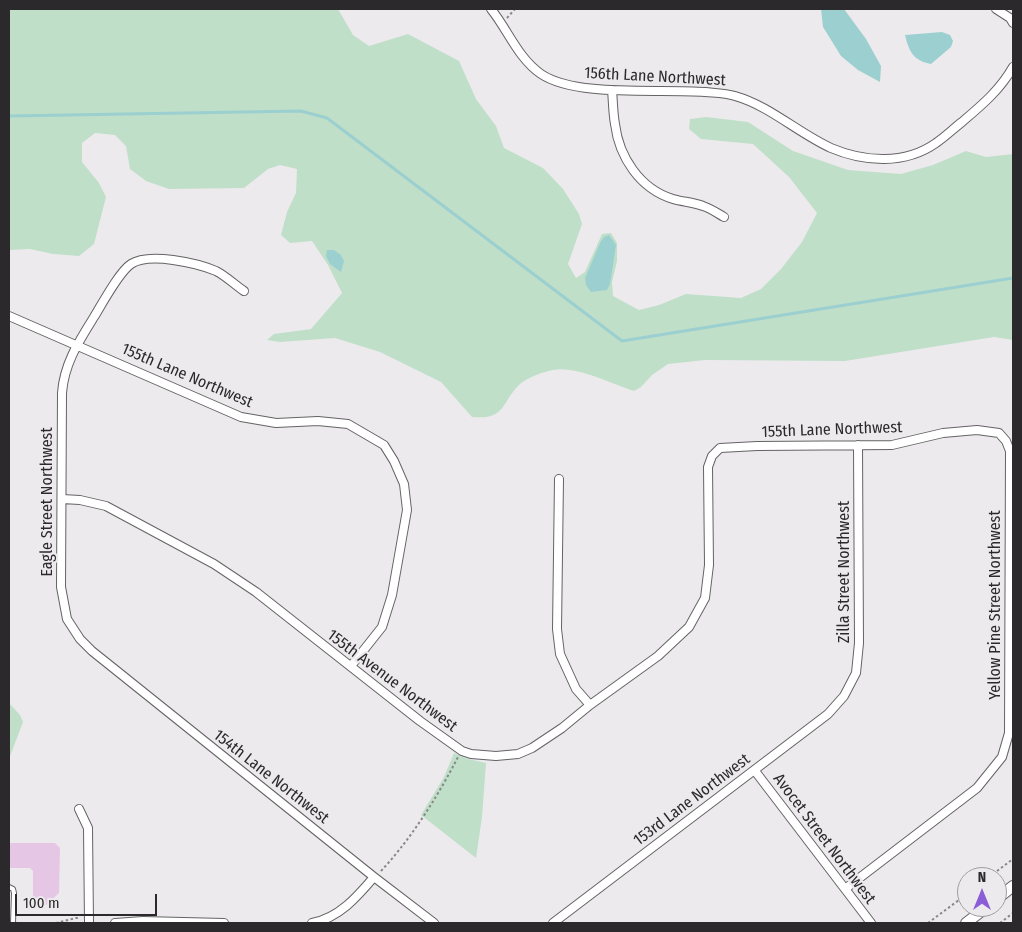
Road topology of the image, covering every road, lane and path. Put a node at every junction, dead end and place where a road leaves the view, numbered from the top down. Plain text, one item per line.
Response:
1 (491, 9) edge
2 (516, 9) edge
3 (996, 9) edge
4 (1012, 21) edge
5 (502, 23) junction
6 (1013, 67) edge
7 (612, 90) junction
8 (724, 216) dead end
9 (244, 291) dead end
10 (9, 316) edge
11 (77, 345) junction
12 (1003, 438) joint
13 (858, 445) junction
14 (559, 479) dead end
15 (62, 499) junction
16 (1012, 536) edge
17 (695, 617) joint
18 (92, 651) joint
19 (351, 666) junction
20 (844, 696) joint
21 (590, 706) junction
22 (462, 751) junction
23 (755, 771) junction
24 (79, 808) dead end
25 (1013, 859) edge
26 (1003, 867) edge
27 (374, 877) junction
28 (9, 887) edge
29 (845, 889) junction
30 (957, 901) edge
31 (1013, 913) edge
32 (11, 914) edge
33 (13, 923) edge
34 (56, 923) edge
35 (87, 923) edge
36 (116, 923) edge
37 (224, 923) edge
38 (312, 923) edge
39 (434, 923) edge
40 (553, 923) edge
41 (871, 923) edge
42 (928, 923) edge
43 (1000, 923) edge

1 - 5 street, 156th Lane Northwest
2 - 5 path
3 - 4 street
5 - 7 street, 156th Lane Northwest
6 - 7 street, 156th Lane Northwest
7 - 8 street
9 - 11 street
10 - 11 street, 155th Lane Northwest
11 - 15 street, Eagle Street Northwest
11 - 19 street, 155th Lane Northwest
12 - 13 street, 155th Lane Northwest
12 - 16 street, Yellow Pine Street Northwest
13 - 17 street, 155th Lane Northwest
13 - 20 street, Zilla Street Northwest
14 - 21 street
15 - 18 street, Eagle Street Northwest
15 - 19 street, 155th Avenue Northwest
16 - 29 street, Yellow Pine Street Northwest
17 - 21 street, 155th Avenue Northwest
18 - 27 street, 154th Lane Northwest
19 - 22 street, 155th Avenue Northwest
20 - 23 street, 153rd Lane Northwest
21 - 22 street, 155th Avenue Northwest
22 - 27 path
23 - 29 street, Avocet Street Northwest
23 - 40 street, 153rd Lane Northwest
24 - 35 street
25 - 26 path
27 - 38 street
27 - 39 street, 154th Lane Northwest
28 - 32 lane
29 - 41 street, Avocet Street Northwest
30 - 42 path
31 - 43 path
32 - 33 lane
34 - 35 path
36 - 37 street

